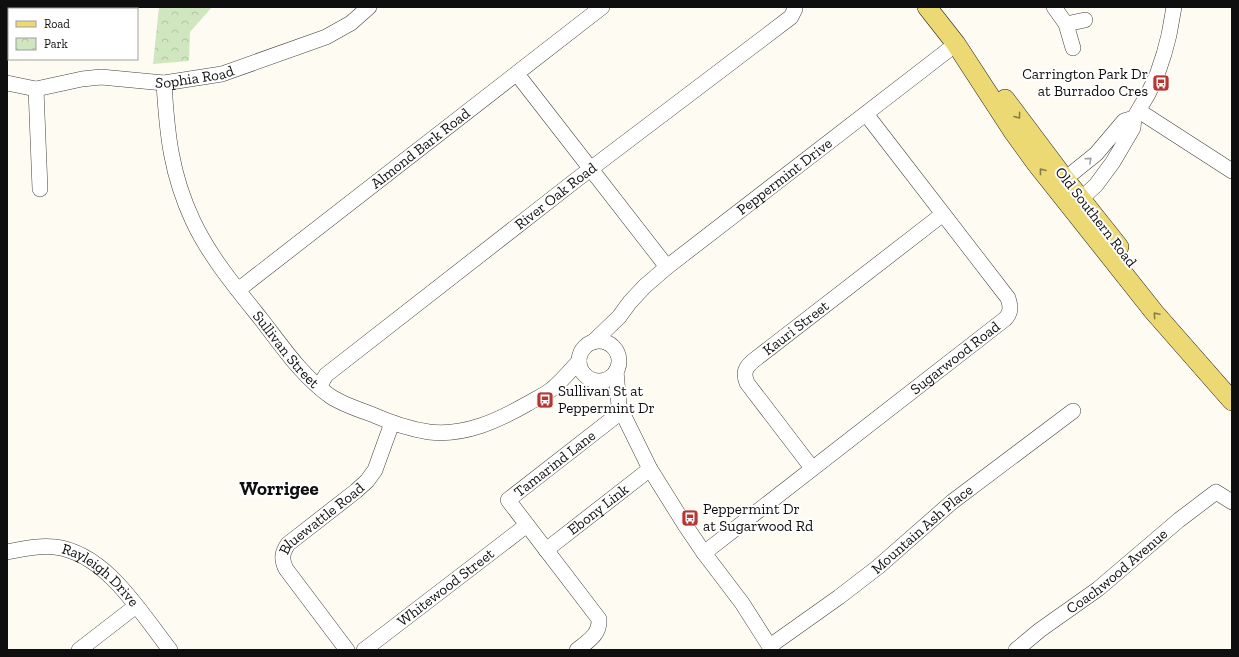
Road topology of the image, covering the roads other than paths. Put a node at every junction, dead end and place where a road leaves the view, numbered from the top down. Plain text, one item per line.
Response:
1 (369, 7) edge
2 (602, 7) edge
3 (927, 7) edge
4 (1054, 7) edge
5 (1174, 7) edge
6 (794, 8) edge
7 (1085, 20) dead end
8 (1066, 24) junction
9 (956, 44) junction
10 (1073, 48) dead end
11 (517, 74) junction
12 (7, 83) edge
13 (164, 83) junction
14 (36, 89) junction
15 (866, 114) junction
16 (1137, 114) junction
17 (590, 169) junction
18 (1232, 171) edge
19 (1065, 179) junction
20 (40, 189) dead end
21 (1074, 200) junction
22 (943, 214) junction
23 (667, 267) junction
24 (238, 290) junction
25 (619, 317) junction
26 (593, 342) junction
27 (616, 351) junction
28 (579, 361) junction
29 (616, 371) junction
30 (592, 380) junction
31 (318, 387) junction
32 (550, 390) junction
33 (1230, 398) edge
34 (620, 409) junction
35 (1073, 411) dead end
36 (392, 423) junction
37 (812, 468) junction
38 (650, 469) junction
39 (1232, 502) edge
40 (527, 525) junction
41 (546, 550) junction
42 (7, 552) edge
43 (704, 553) junction
44 (136, 606) junction
45 (771, 648) edge
46 (79, 650) edge
47 (170, 650) edge
48 (347, 650) edge
49 (364, 650) edge
50 (577, 650) edge
51 (1016, 650) edge

1 - 13 street, Sophia Road
2 - 11 street, Almond Bark Road
3 - 9 main road, Old Southern Road
4 - 8 street
5 - 16 street
6 - 17 street, River Oak Road
7 - 8 street
8 - 10 street
9 - 15 street, Peppermint Drive
9 -> 19 main road, Old Southern Road
21 -> 9 main road, Old Southern Road
11 - 17 street
11 - 24 street, Almond Bark Road
12 - 14 street, Sophia Road
13 - 14 street, Sophia Road
13 - 24 street, Sullivan Street
14 - 20 street
15 - 22 street, Sugarwood Road
15 - 23 street, Peppermint Drive
16 - 18 street
19 -> 16 street
16 - 21 street
17 - 23 street
17 - 31 street, River Oak Road
19 - 21 main road, Old Southern Road
21 - 33 main road, Old Southern Road
22 - 37 street, Kauri Street
22 - 37 street, Sugarwood Road
23 - 25 street, Peppermint Drive
24 - 31 street, Sullivan Street
25 - 26 street, Peppermint Drive
25 - 27 street
26 - 27 street
26 - 28 street
27 - 29 street
28 - 30 street
28 - 32 street, Sullivan Street
29 - 30 street
29 - 34 street
30 - 32 street, Sullivan Street
30 - 34 street
31 - 36 street, Sullivan Street
32 - 36 street, Sullivan Street
34 - 38 street
34 - 40 street, Tamarind Lane
35 - 45 street, Mountain Ash Place
36 - 48 street, Bluewattle Road
37 - 43 street, Sugarwood Road
38 - 41 street, Ebony Link
38 - 43 street
39 - 51 street, Coachwood Avenue
40 - 41 street
40 - 49 street, Whitewood Street
41 - 50 street
42 - 44 street, Rayleigh Drive
43 - 45 street
44 - 46 street
44 - 47 street, Rayleigh Drive

